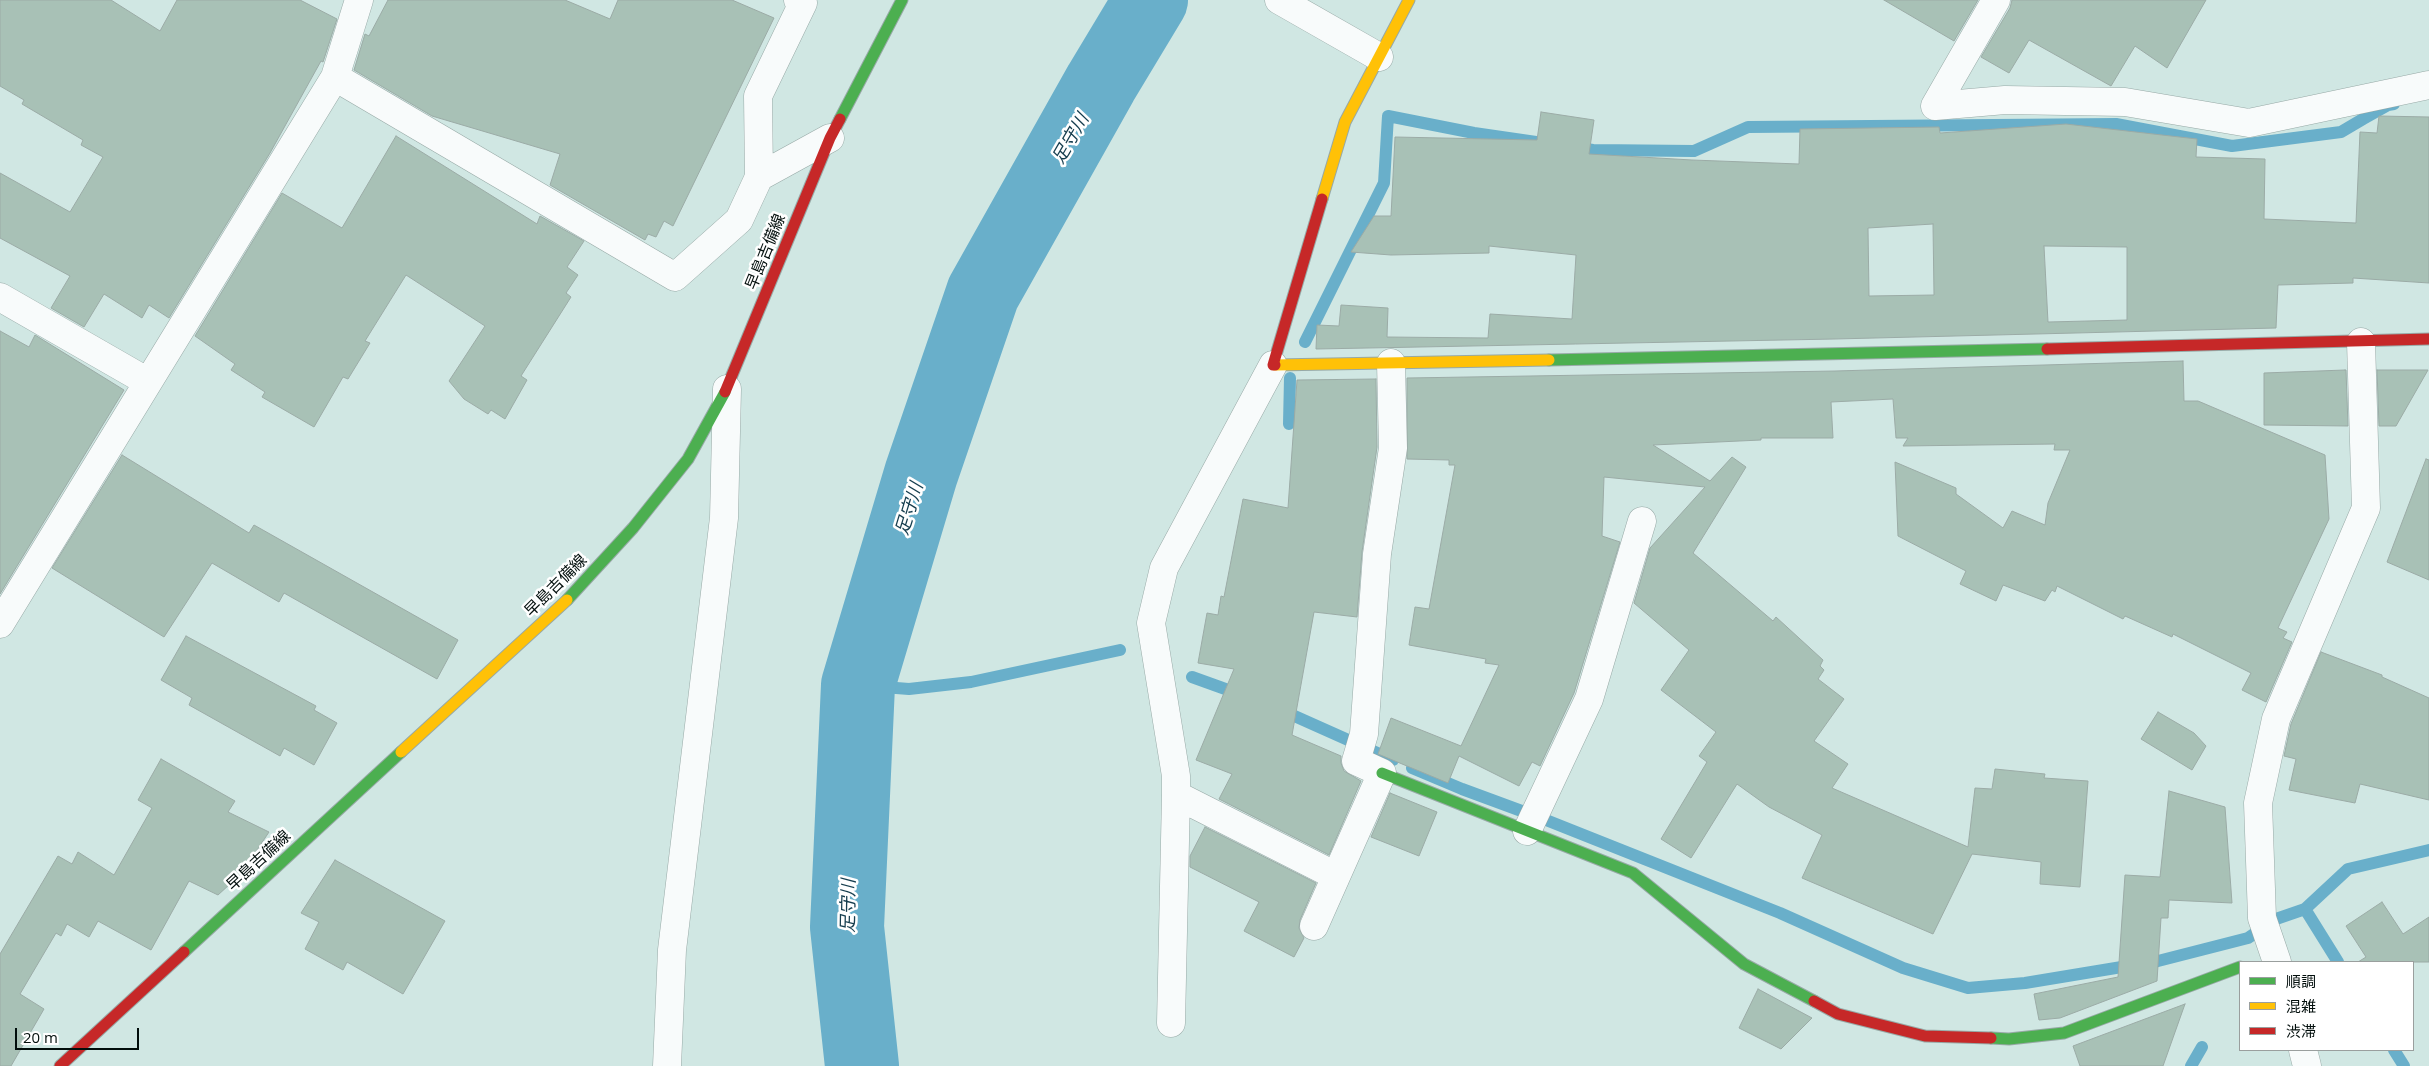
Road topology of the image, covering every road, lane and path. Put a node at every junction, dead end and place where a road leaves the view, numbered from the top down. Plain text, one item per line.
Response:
1 (798, 0) edge
2 (902, 0) edge
3 (1278, 0) edge
4 (1409, 0) edge
5 (1996, 0) edge
6 (353, 2) edge
7 (1373, 54) junction
8 (335, 77) junction
9 (2429, 85) edge
10 (830, 138) junction
11 (759, 177) junction
12 (0, 297) edge
13 (2429, 339) edge
14 (2360, 342) junction
15 (1391, 363) junction
16 (1273, 366) junction
17 (148, 382) junction
18 (727, 389) junction
19 (1642, 521) dead end
20 (0, 624) edge
21 (1382, 773) junction
22 (1176, 794) junction
23 (1531, 822) junction
24 (1336, 876) junction
25 (1314, 926) dead end
26 (2266, 947) edge
27 (2239, 967) edge
28 (1171, 1023) dead end
29 (2303, 1051) edge
30 (60, 1066) edge
31 (666, 1066) edge
32 (2307, 1066) edge

1 - 11 street
2 - 10 street, 早島吉備線
3 - 7 street
4 - 7 street
5 - 9 street
6 - 8 street
7 - 16 street
8 - 11 street
8 - 17 street
10 - 11 street
10 - 18 street, 早島吉備線
12 - 17 street
13 - 14 street
14 - 15 street
14 - 26 street
15 - 16 street
15 - 21 street
16 - 22 street
17 - 20 street
18 - 30 street, 早島吉備線
18 - 31 street
19 - 23 street
21 - 23 street
21 - 24 street
22 - 24 street
22 - 28 street
23 - 27 street
24 - 25 street
29 - 32 street

